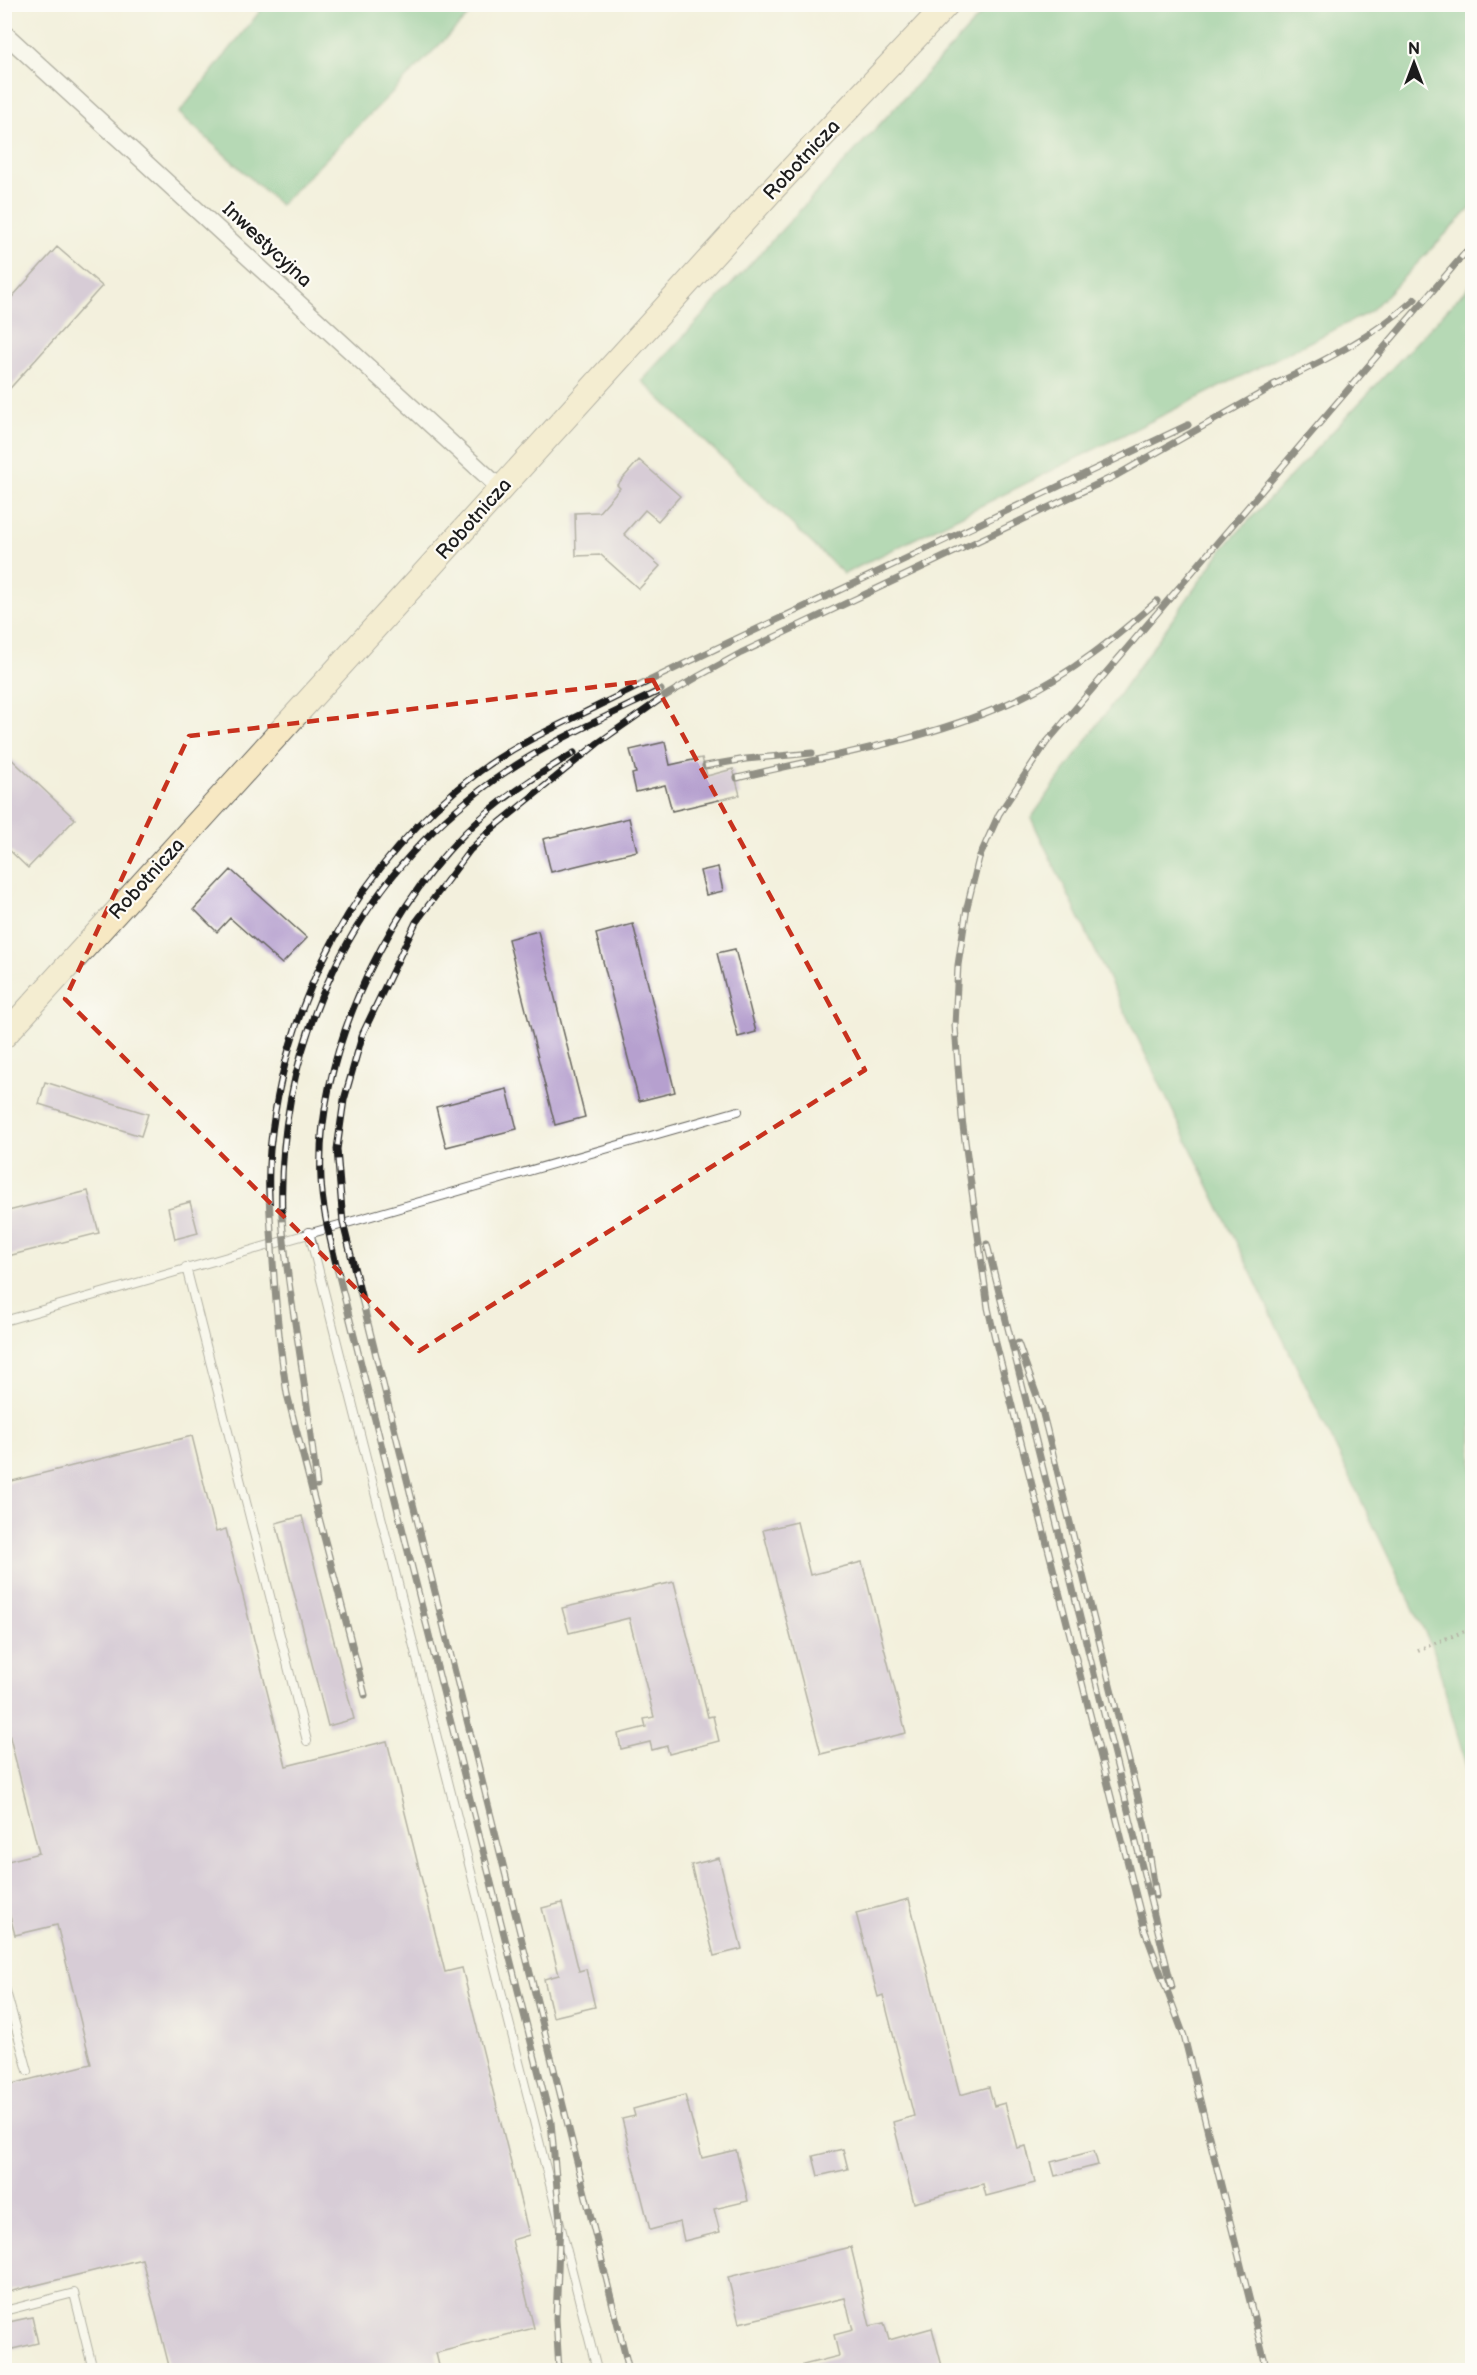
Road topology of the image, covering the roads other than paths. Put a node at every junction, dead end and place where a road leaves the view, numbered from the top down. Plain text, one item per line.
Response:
1 (947, 4) edge
2 (4, 33) edge
3 (501, 489) junction
4 (4, 1036) edge
5 (738, 1111) dead end
6 (309, 1232) junction
7 (186, 1267) junction
8 (4, 1321) edge
9 (307, 1741) dead end
10 (4, 1984) edge
11 (28, 2071) dead end
12 (4, 2311) edge
13 (93, 2370) edge
14 (597, 2370) edge

1 - 3 street, Robotnicza
2 - 3 street, Inwestycyjna
3 - 4 street, Robotnicza
5 - 6 lane
6 - 7 lane
6 - 14 lane
7 - 8 lane
7 - 9 lane
10 - 11 lane
12 - 13 lane

